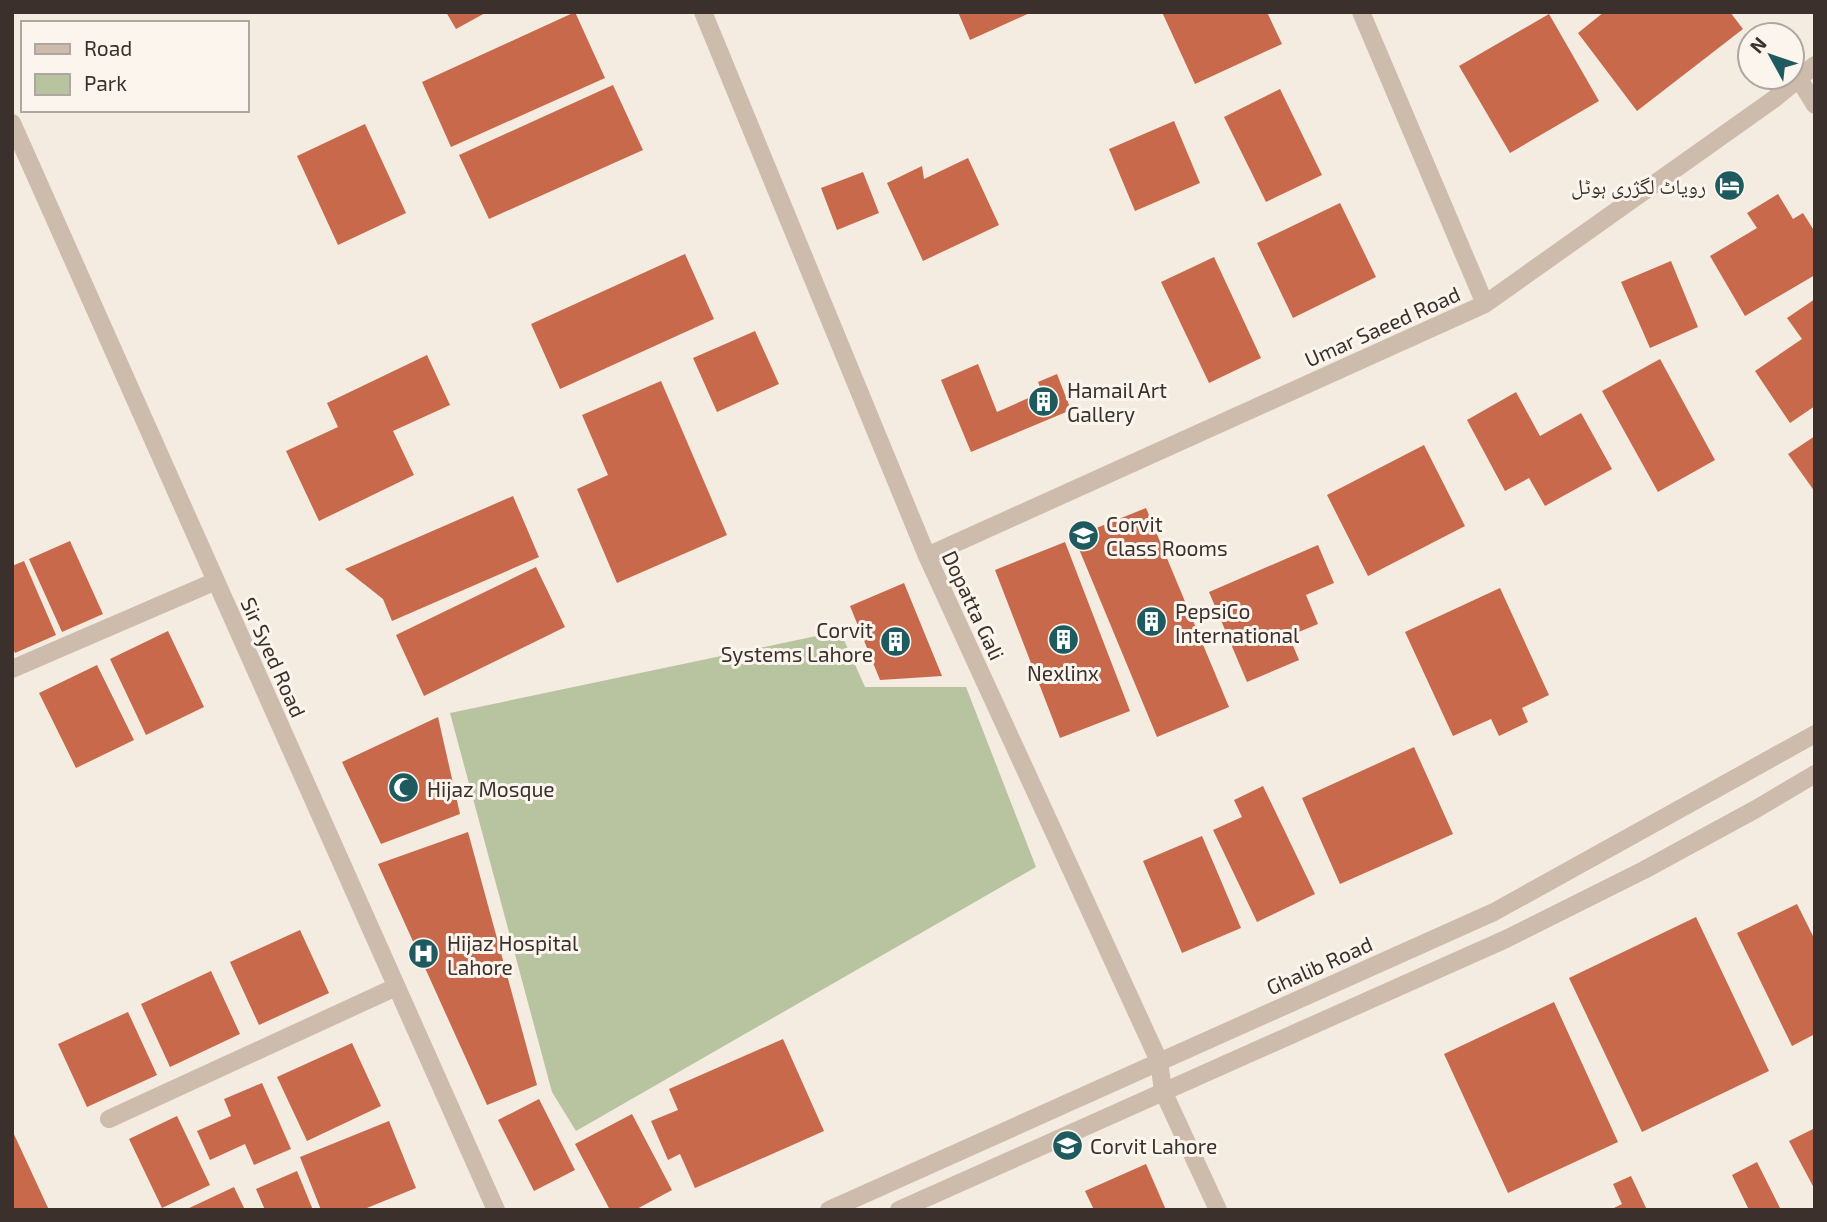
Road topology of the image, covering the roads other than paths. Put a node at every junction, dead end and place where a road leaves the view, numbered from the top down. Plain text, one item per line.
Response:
1 (703, 12) edge
2 (1361, 12) edge
3 (1782, 91) edge
4 (12, 123) edge
5 (1485, 304) junction
6 (927, 556) junction
7 (216, 581) junction
8 (12, 668) edge
9 (1815, 734) edge
10 (1815, 774) edge
11 (1494, 912) junction
12 (1506, 939) junction
13 (396, 987) junction
14 (1159, 1061) junction
15 (1163, 1091) junction
16 (109, 1119) dead end
17 (496, 1210) edge
18 (829, 1210) edge
19 (899, 1210) edge
20 (1218, 1210) edge

1 - 6 street, Dopatta Gali
2 - 5 street
3 - 5 street, Umar Saeed Road
4 - 7 street, Sir Syed Road
5 - 6 street, Umar Saeed Road
6 - 14 street, Dopatta Gali
7 - 8 street
7 - 13 street, Sir Syed Road
9 - 11 street, Ghalib Road
10 - 12 street
11 - 12 street
11 - 14 street, Ghalib Road
12 - 15 street
13 - 16 street
13 - 17 street, Sir Syed Road
14 - 15 street, Dopatta Gali
14 - 18 street, Ghalib Road
15 - 19 street
15 - 20 street, Dopatta Gali

